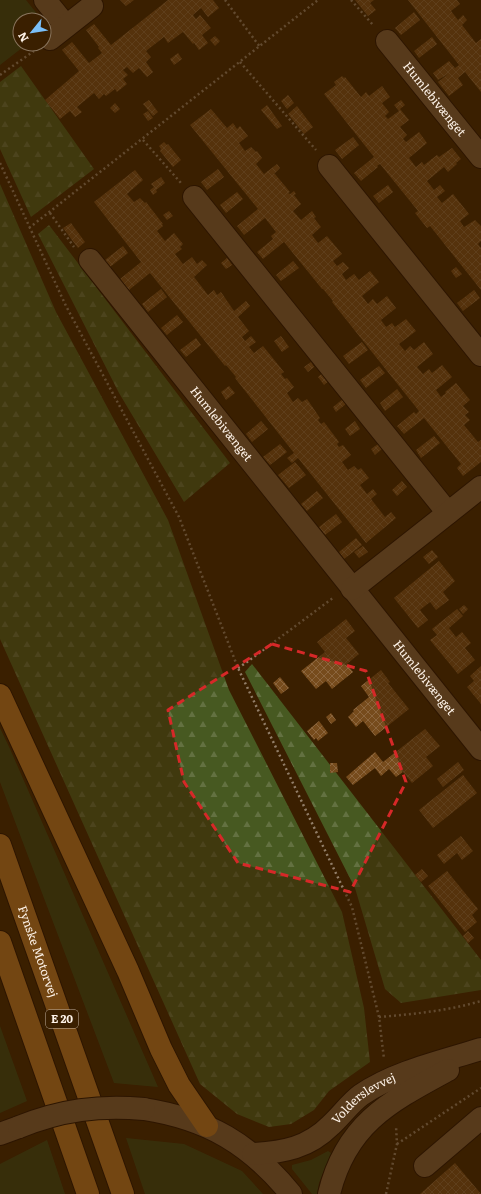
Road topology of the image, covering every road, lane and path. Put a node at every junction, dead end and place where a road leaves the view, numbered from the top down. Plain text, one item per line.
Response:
1 (45, 0) edge
2 (225, 0) edge
3 (318, 0) edge
4 (351, 0) edge
5 (92, 6) dead end
6 (47, 12) edge
7 (52, 37) edge
8 (387, 41) joint
9 (260, 47) junction
10 (32, 52) edge
11 (240, 62) junction
12 (0, 75) edge
13 (143, 140) junction
14 (481, 157) edge
15 (0, 163) edge
16 (329, 166) joint
17 (194, 197) joint
18 (50, 213) junction
19 (29, 228) junction
20 (90, 260) joint
21 (481, 355) edge
22 (481, 487) edge
23 (448, 513) junction
24 (351, 587) junction
25 (238, 668) junction
26 (0, 695) edge
27 (481, 749) edge
28 (0, 845) edge
29 (0, 942) edge
30 (481, 1001) edge
31 (379, 1017) junction
32 (481, 1050) edge
33 (385, 1064) dead end
34 (481, 1088) edge
35 (481, 1118) edge
36 (395, 1122) dead end
37 (207, 1126) junction
38 (10, 1131) edge
39 (397, 1144) junction
40 (253, 1154) junction
41 (425, 1166) dead end
42 (88, 1194) edge
43 (123, 1194) edge
44 (291, 1194) edge
45 (329, 1194) edge
46 (386, 1194) edge

1 - 6 street
2 - 9 path
3 - 9 path
4 - 8 path
5 - 7 street
8 - 14 street, Humlebivænget
9 - 11 path
10 - 12 path
11 - 13 path
11 - 16 path
13 - 17 path
13 - 18 path
15 - 19 path
16 - 21 street
17 - 23 street
18 - 19 path
18 - 20 path
19 - 25 path
20 - 24 street, Humlebivænget
22 - 23 street
23 - 24 street
24 - 25 path
24 - 27 street, Humlebivænget
25 - 31 path
26 - 37 highway
28 - 43 highway, Fynske Motorvej / E 20
29 - 42 highway, E 20
30 - 31 path
31 - 33 path
32 - 40 street, Volderslevvej
32 - 45 street, Volderslevvej
34 - 39 path
35 - 41 street
36 - 39 path
37 - 38 street, bridge
37 - 40 street
39 - 46 path
40 - 44 street

